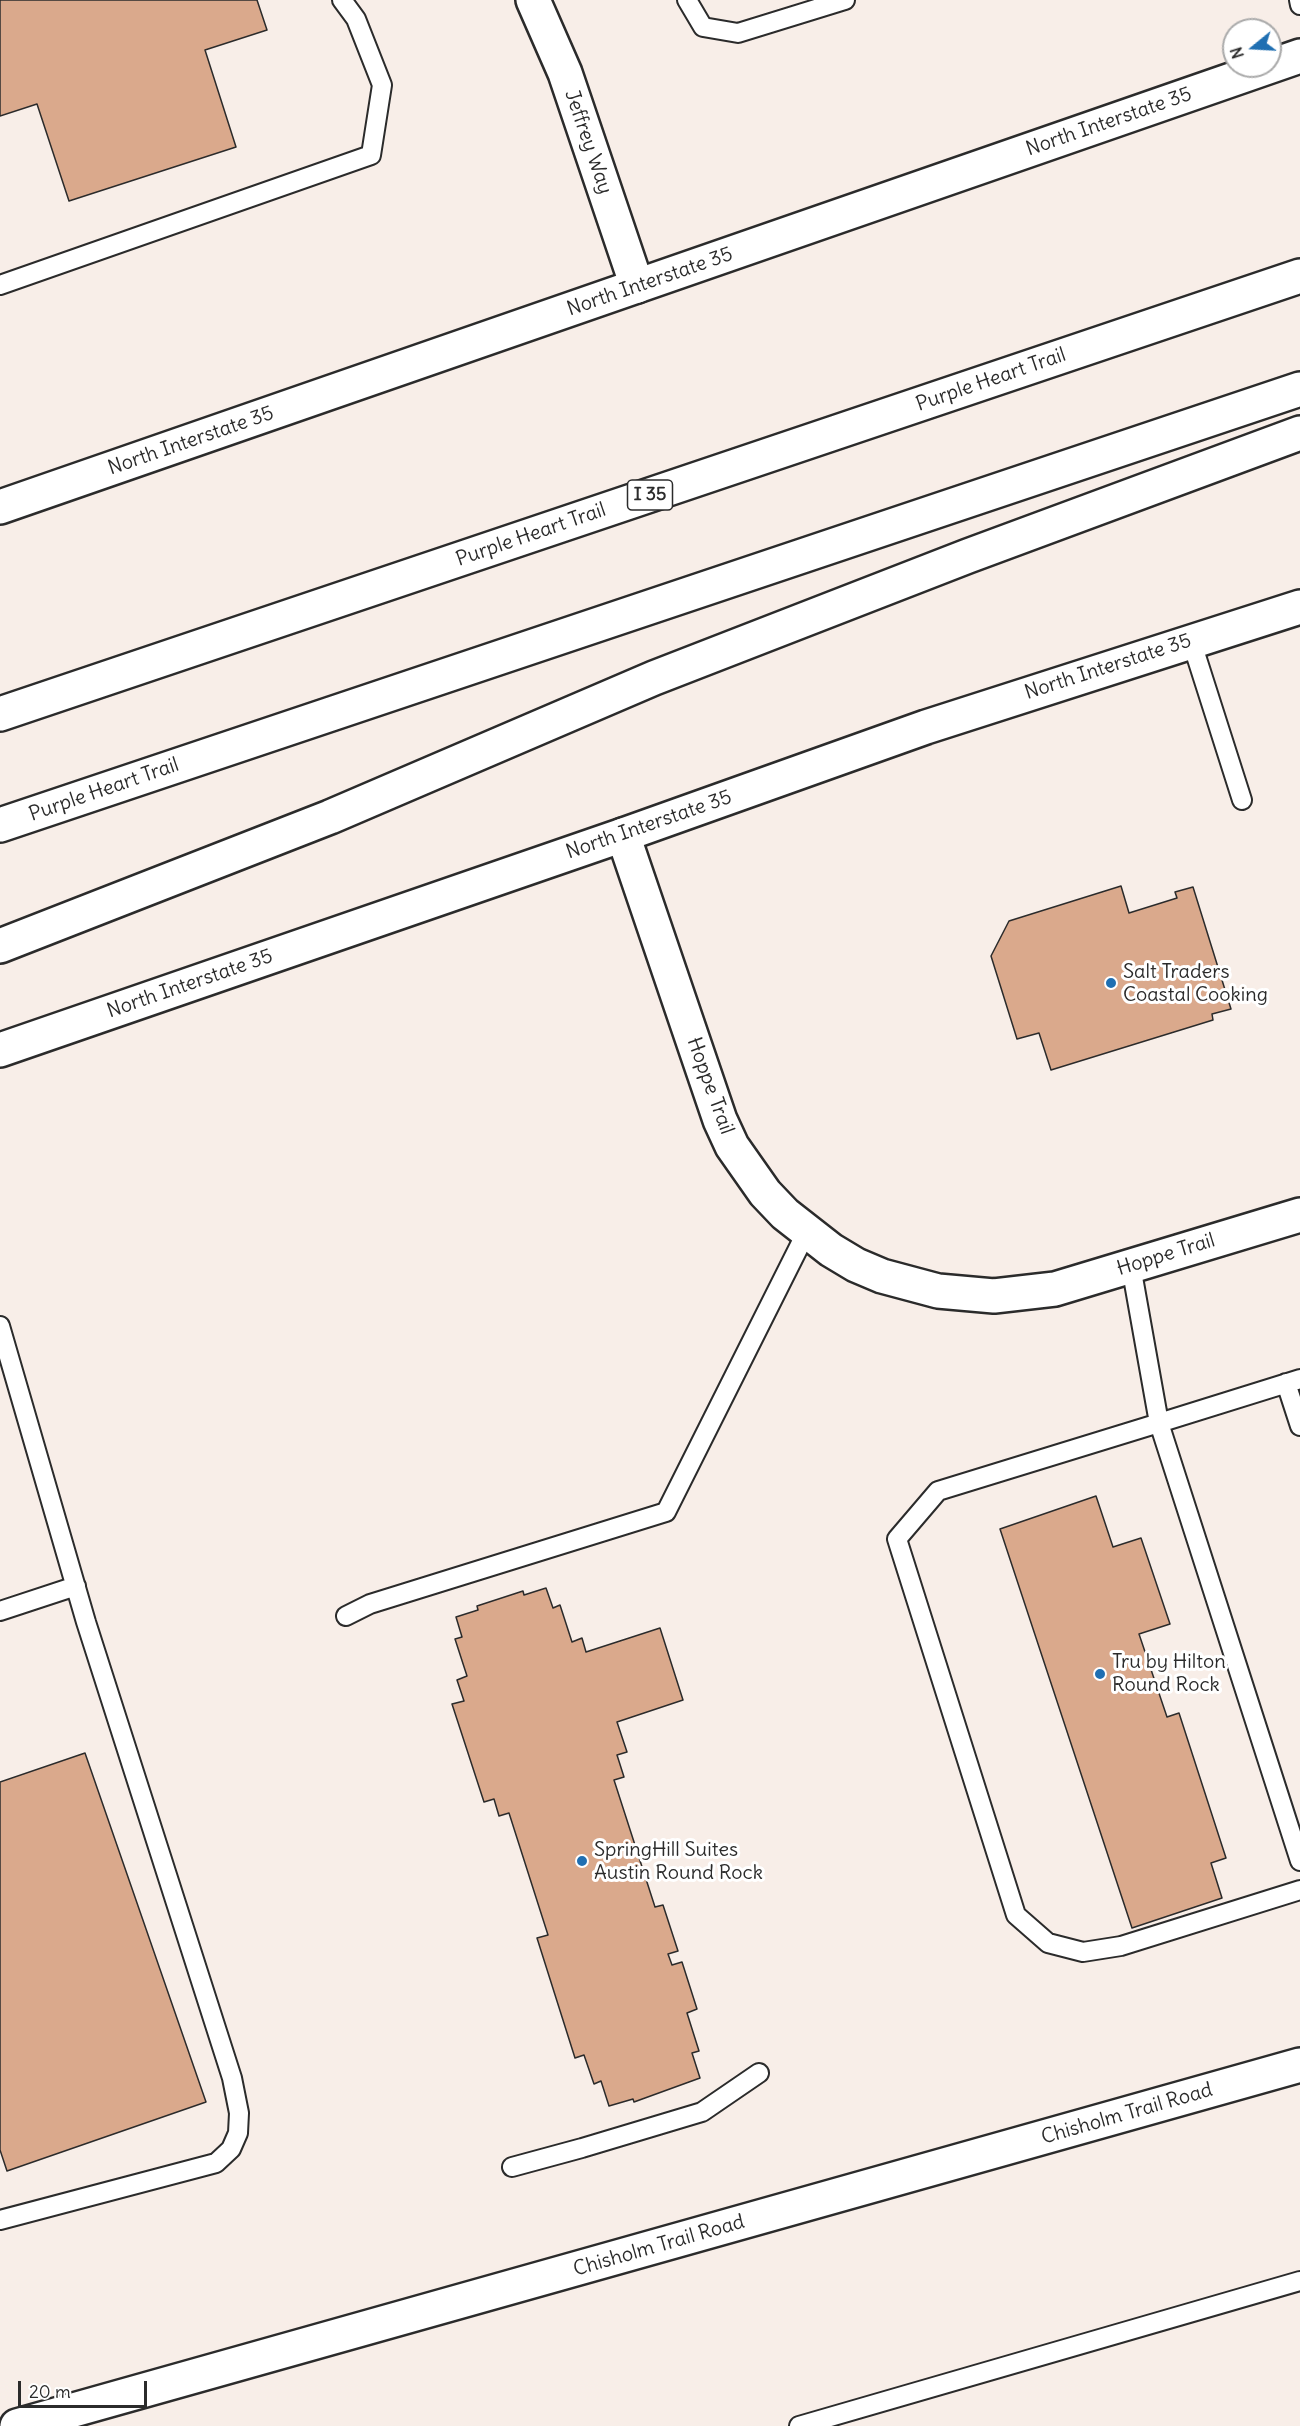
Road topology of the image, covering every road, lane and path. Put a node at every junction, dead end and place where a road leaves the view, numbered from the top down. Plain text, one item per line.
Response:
1 (342, 0) edge
2 (532, 0) edge
3 (687, 0) edge
4 (845, 0) edge
5 (1299, 0) edge
6 (1300, 5) edge
7 (1300, 56) edge
8 (1300, 276) edge
9 (0, 285) edge
10 (637, 286) junction
11 (1300, 389) edge
12 (1300, 433) edge
13 (0, 507) edge
14 (1300, 607) edge
15 (1191, 640) junction
16 (0, 714) edge
17 (1242, 800) dead end
18 (0, 825) edge
19 (623, 835) junction
20 (0, 946) edge
21 (0, 1050) edge
22 (1300, 1215) edge
23 (807, 1231) junction
24 (1131, 1266) junction
25 (0, 1326) edge
26 (1293, 1381) edge
27 (1159, 1423) junction
28 (1300, 1426) edge
29 (76, 1586) junction
30 (0, 1611) edge
31 (346, 1616) dead end
32 (1300, 1861) edge
33 (1300, 1890) edge
34 (1300, 2065) edge
35 (759, 2073) dead end
36 (512, 2167) dead end
37 (0, 2220) edge
38 (1300, 2281) edge
39 (84, 2417) edge
40 (18, 2426) edge
41 (799, 2426) edge

1 - 9 lane
2 - 10 main road, Jeffrey Way
3 - 4 lane
5 - 6 lane
7 - 10 main road, North Interstate 35
8 - 16 main road, Purple Heart Trail / I 35
10 - 13 main road, North Interstate 35
11 - 18 main road, Purple Heart Trail
12 - 20 main road
14 - 15 main road, North Interstate 35
15 - 17 lane
15 - 19 main road, North Interstate 35
19 - 21 main road, North Interstate 35
19 - 23 main road, Hoppe Trail
22 - 24 main road, Hoppe Trail
23 - 24 main road, Hoppe Trail
23 - 31 lane
24 - 27 lane
25 - 29 lane
26 - 27 lane
26 - 28 lane
27 - 32 lane
27 - 33 lane
29 - 30 lane
29 - 37 lane
34 - 39 main road, Chisholm Trail Road
35 - 36 lane
38 - 41 lane
39 - 40 main road, Chisholm Trail Road

